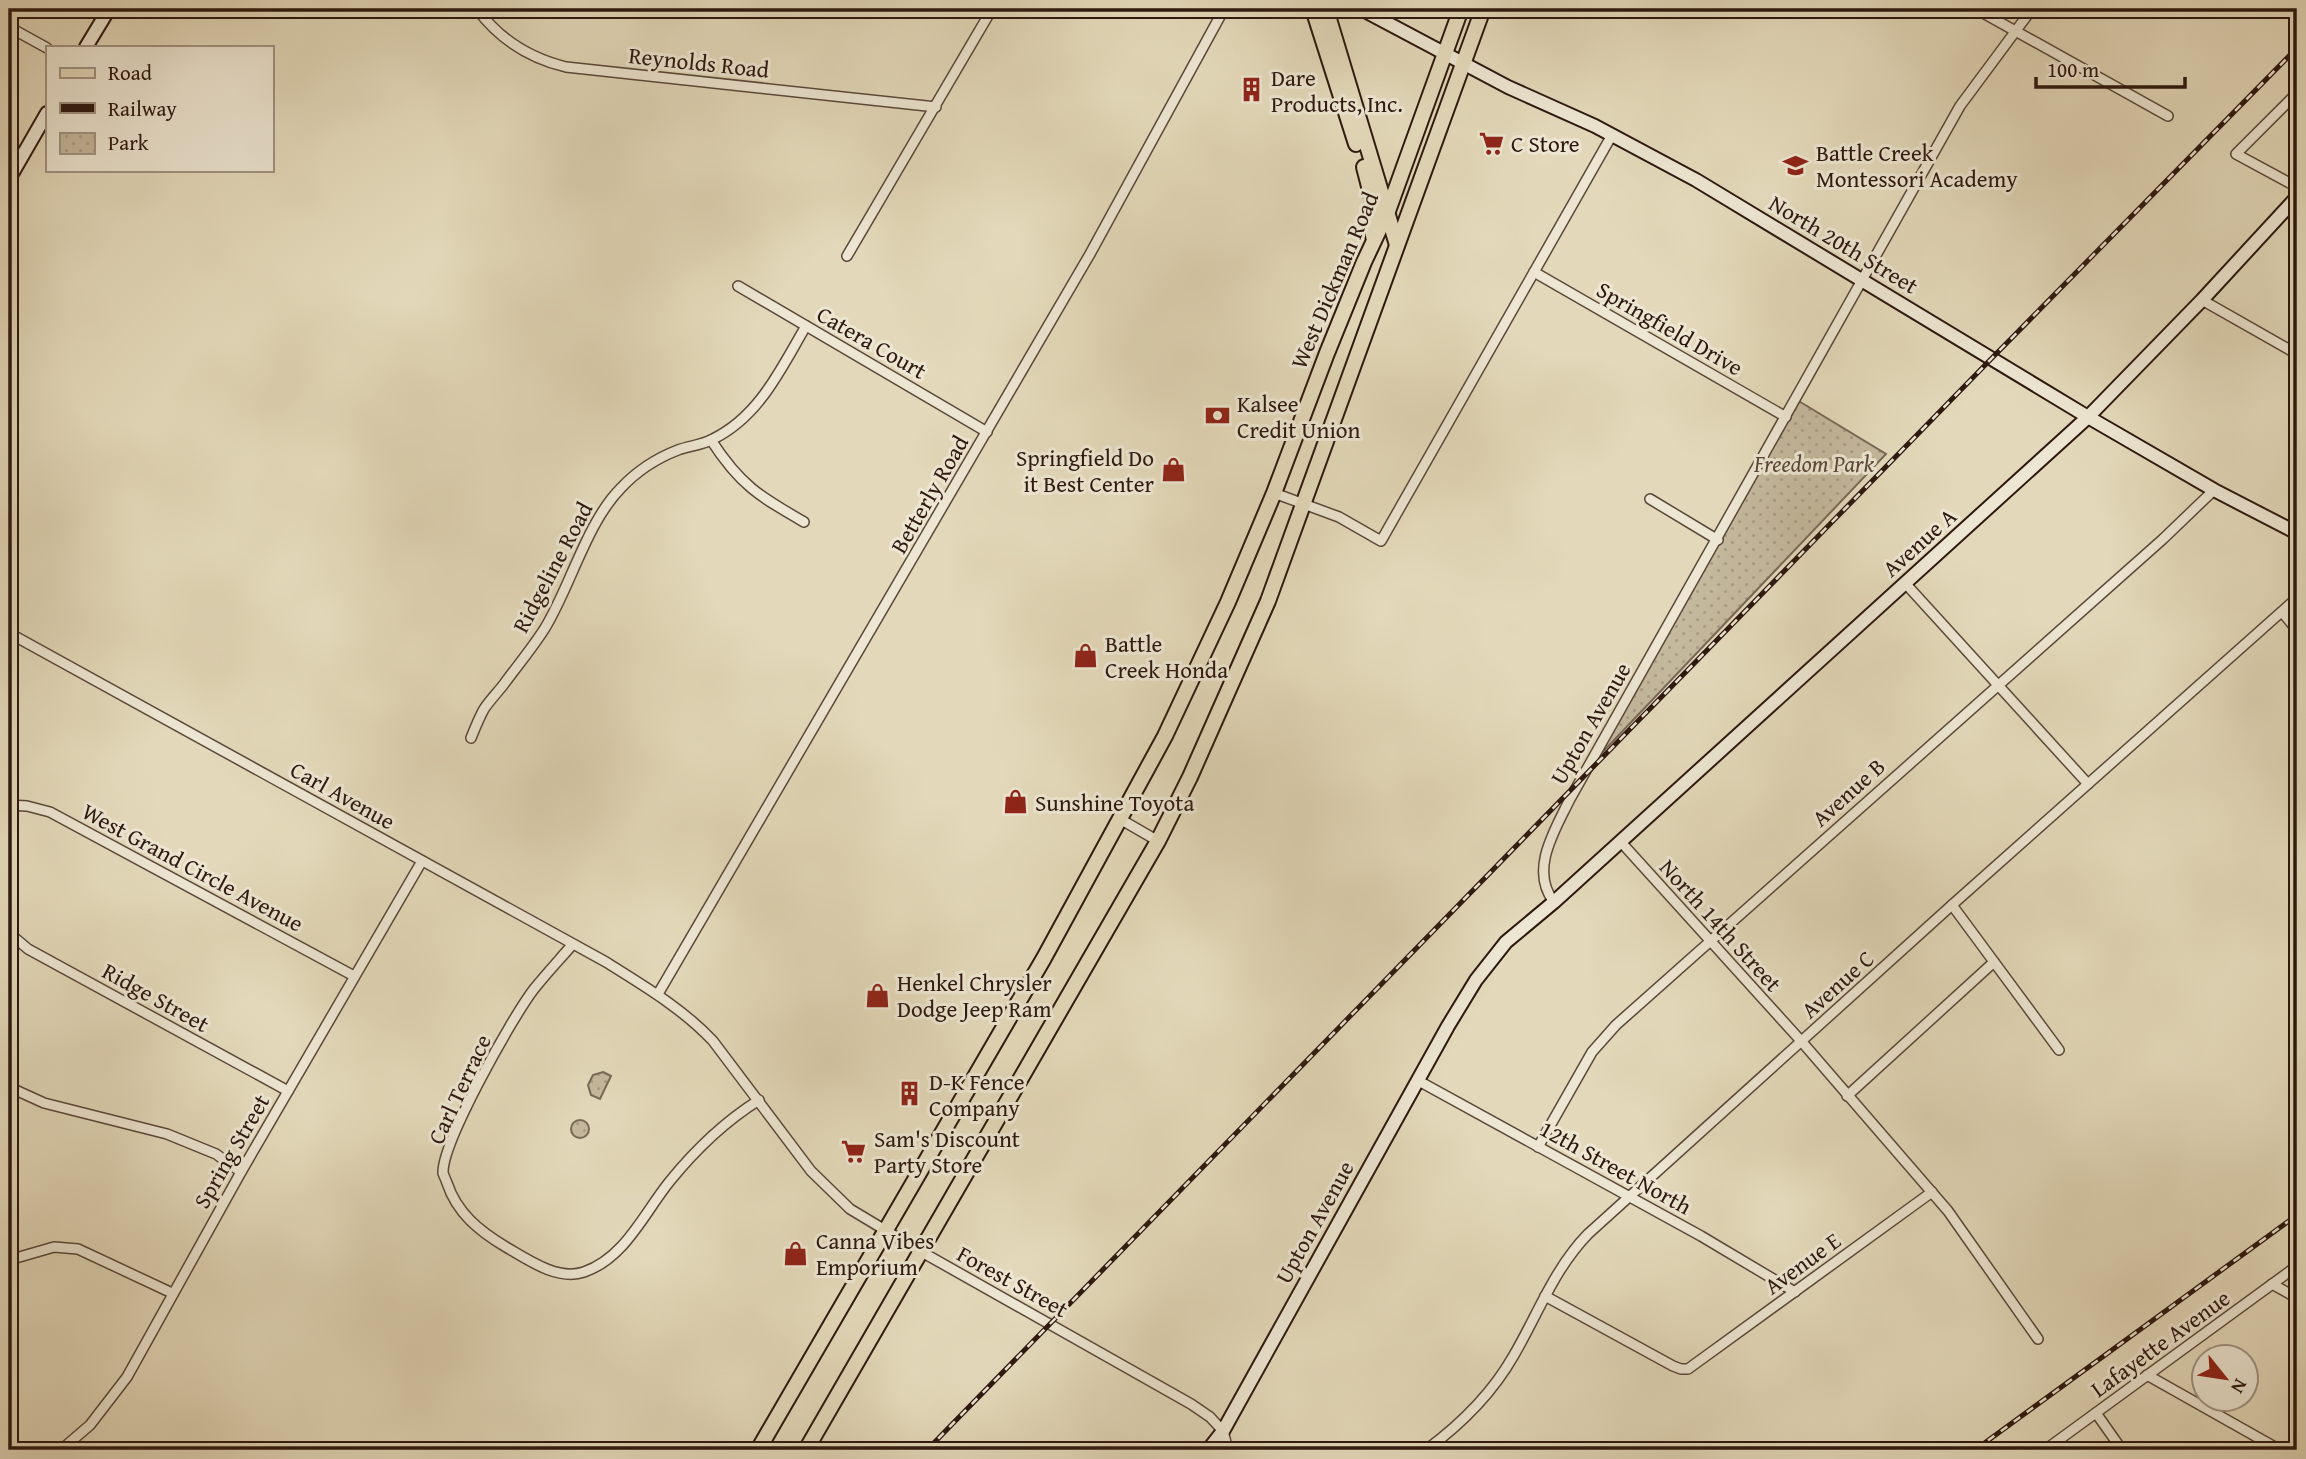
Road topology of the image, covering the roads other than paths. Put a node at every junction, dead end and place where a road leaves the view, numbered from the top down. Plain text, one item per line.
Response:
1 (109, 9) edge
2 (477, 9) edge
3 (992, 9) edge
4 (1224, 9) edge
5 (1313, 9) edge
6 (1326, 9) edge
7 (1361, 9) edge
8 (1461, 9) edge
9 (1483, 9) edge
10 (1976, 9) edge
11 (2032, 9) edge
12 (9, 27) edge
13 (2014, 31) junction
14 (87, 46) edge
15 (46, 47) edge
16 (1446, 54) junction
17 (1462, 63) junction
18 (2297, 93) edge
19 (936, 107) junction
20 (46, 116) edge
21 (2168, 116) dead end
22 (1612, 135) junction
23 (9, 178) edge
24 (2297, 187) edge
25 (2297, 197) edge
26 (1388, 211) junction
27 (1372, 246) junction
28 (1397, 246) junction
29 (847, 256) dead end
30 (1534, 272) junction
31 (1863, 280) junction
32 (738, 286) dead end
33 (2202, 300) junction
34 (806, 326) junction
35 (2297, 354) edge
36 (1786, 417) junction
37 (2088, 417) junction
38 (987, 432) junction
39 (711, 440) junction
40 (2214, 490) junction
41 (1274, 494) junction
42 (1650, 499) dead end
43 (1304, 506) junction
44 (804, 523) dead end
45 (2297, 533) edge
46 (1718, 540) junction
47 (1905, 583) junction
48 (2297, 598) edge
49 (2282, 612) junction
50 (2297, 630) edge
51 (12, 635) edge
52 (9, 650) edge
53 (1997, 684) junction
54 (471, 738) dead end
55 (2088, 784) junction
56 (9, 805) edge
57 (1120, 819) junction
58 (1158, 841) junction
59 (1620, 841) junction
60 (422, 861) junction
61 (1554, 902) junction
62 (1952, 905) junction
63 (9, 933) edge
64 (1710, 942) junction
65 (572, 945) junction
66 (1994, 962) junction
67 (354, 976) junction
68 (657, 993) junction
69 (1802, 1042) junction
70 (2059, 1050) dead end
71 (1417, 1080) junction
72 (9, 1087) edge
73 (288, 1091) junction
74 (1847, 1096) junction
75 (759, 1100) junction
76 (1538, 1147) junction
77 (241, 1172) junction
78 (1932, 1192) junction
79 (1629, 1197) junction
80 (886, 1231) junction
81 (920, 1251) junction
82 (9, 1260) edge
83 (2297, 1266) edge
84 (2272, 1284) junction
85 (1795, 1292) junction
86 (172, 1293) junction
87 (1545, 1296) junction
88 (2297, 1298) edge
89 (2038, 1339) dead end
90 (2147, 1375) junction
91 (2096, 1413) junction
92 (1223, 1431) junction
93 (61, 1450) edge
94 (758, 1450) edge
95 (806, 1450) edge
96 (1208, 1450) edge
97 (1228, 1450) edge
98 (1426, 1450) edge
99 (2045, 1450) edge
100 (2122, 1450) edge
101 (2280, 1450) edge

1 - 14 street
2 - 19 street, Reynolds Road
3 - 19 street
4 - 38 street, Betterly Road
5 - 27 main road
6 - 26 main road
7 - 16 street, North 20th Street
8 - 16 main road, West Dickman Road
9 - 17 main road, West Dickman Road
10 - 13 street
11 - 13 street, Upton Avenue
12 - 15 street
13 - 21 street
13 - 31 street, Upton Avenue
16 - 17 street, North 20th Street
16 - 26 main road, West Dickman Road
17 - 22 street, North 20th Street
17 - 28 main road, West Dickman Road
18 - 24 street
19 - 29 street
20 - 23 street
22 - 30 street
22 - 31 street, North 20th Street
25 - 33 street, Avenue A
26 - 27 main road, West Dickman Road
26 - 28 main road
27 - 41 main road, West Dickman Road
28 - 43 main road, West Dickman Road
30 - 36 street, Springfield Drive
30 - 43 street
31 - 36 street, Upton Avenue
31 - 37 street, North 20th Street
32 - 34 street, Catera Court
33 - 35 street
33 - 37 street, Avenue A
34 - 38 street, Catera Court
34 - 39 street, Ridgeline Road
36 - 46 street, Upton Avenue
37 - 40 street, North 20th Street
37 - 47 street, Avenue A
38 - 68 street, Betterly Road
39 - 44 street
39 - 54 street, Ridgeline Road
40 - 45 street, North 20th Street
40 - 53 street, Avenue B
41 - 43 street
41 - 57 main road, West Dickman Road
42 - 46 street
43 - 58 main road, West Dickman Road
46 - 61 street, Upton Avenue
47 - 53 street
47 - 59 street, Avenue A
48 - 49 street, Avenue C
49 - 50 street
49 - 55 street, Avenue C
51 - 52 street
51 - 60 street, Carl Avenue
53 - 55 street
53 - 64 street, Avenue B
55 - 62 street, Avenue C
56 - 67 street, West Grand Circle Avenue
57 - 58 street
57 - 80 main road, West Dickman Road
58 - 81 main road, West Dickman Road
59 - 61 street, Avenue A
59 - 64 street, North 14th Street
60 - 65 street, Carl Avenue
60 - 67 street, Spring Street
61 - 71 street, Upton Avenue
62 - 66 street
62 - 69 street, Avenue C
63 - 73 street, Ridge Street
64 - 69 street, North 14th Street
64 - 76 street, Avenue B
65 - 68 street, Carl Avenue
65 - 75 street, Carl Terrace
66 - 70 street
66 - 74 street
67 - 73 street, Spring Street
68 - 75 street, Forest Street
69 - 74 street, North 14th Street
69 - 79 street, Avenue C
71 - 76 street, 12th Street North
71 - 92 street, Upton Avenue
72 - 77 street
73 - 77 street, Spring Street
74 - 78 street, North 14th Street
75 - 80 street, Forest Street
76 - 79 street, 12th Street North
77 - 86 street, Spring Street
78 - 85 street, Avenue E
78 - 89 street, North 14th Street
79 - 85 street, 12th Street North
79 - 87 street, Avenue C
80 - 81 street, Forest Street
80 - 94 main road, West Dickman Road
81 - 92 street, Forest Street
81 - 95 main road, West Dickman Road
82 - 86 street
83 - 84 street, Lafayette Avenue
84 - 88 street
84 - 90 street, Lafayette Avenue
85 - 87 street, Avenue E
86 - 93 street, Spring Street
87 - 98 street, Avenue C
90 - 91 street, Lafayette Avenue
90 - 101 street
91 - 99 street, Lafayette Avenue
91 - 100 street
92 - 96 street, Upton Avenue
92 - 97 street

